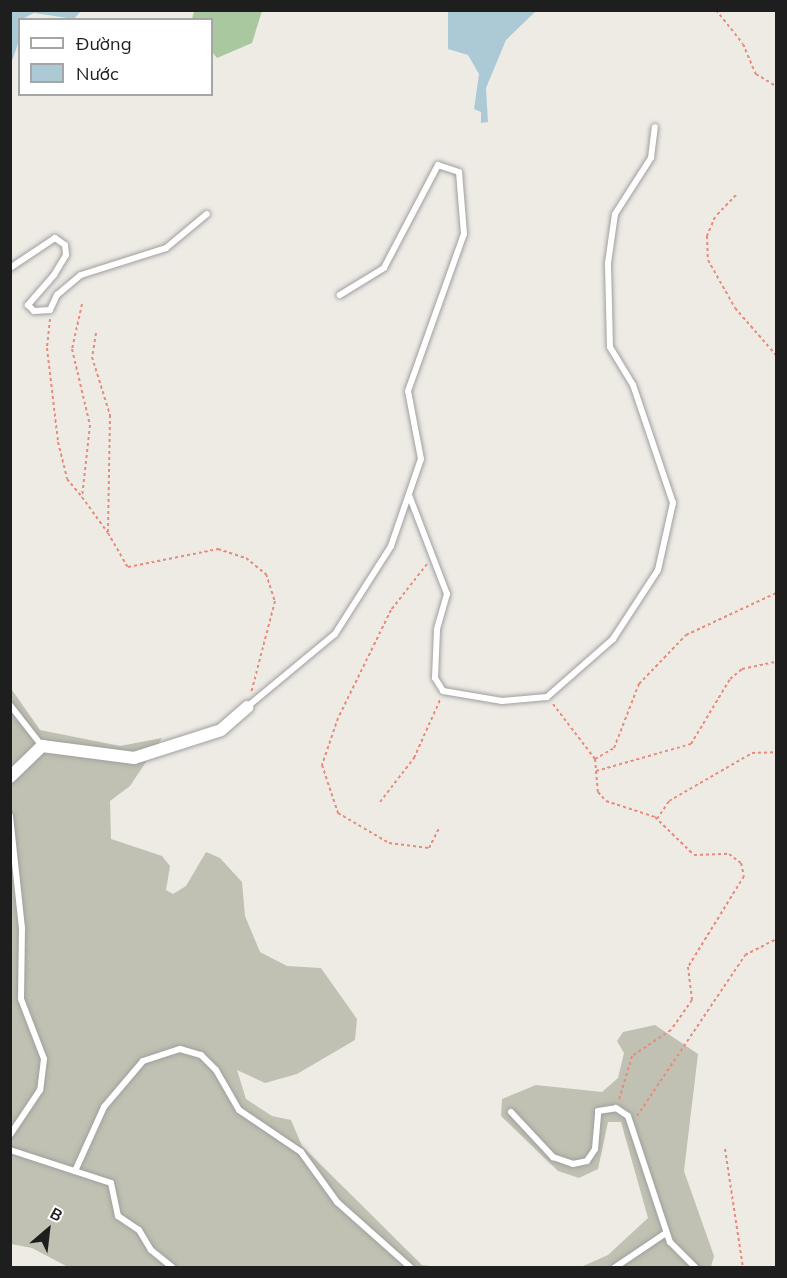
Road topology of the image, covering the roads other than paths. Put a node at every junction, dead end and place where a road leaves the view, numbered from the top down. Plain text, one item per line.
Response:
1 (655, 127) dead end
2 (207, 214) dead end
3 (10, 268) edge
4 (340, 295) dead end
5 (409, 495) junction
6 (10, 705) edge
7 (247, 707) joint
8 (42, 746) junction
9 (10, 777) edge
10 (10, 816) edge
11 (511, 1112) dead end
12 (10, 1135) edge
13 (10, 1150) edge
14 (75, 1171) junction
15 (666, 1233) junction
16 (173, 1268) edge
17 (411, 1268) edge
18 (614, 1268) edge
19 (696, 1268) edge

1 - 5 lane
2 - 3 lane
4 - 5 lane
5 - 7 lane
6 - 8 lane
7 - 8 street
8 - 9 street
10 - 12 lane
11 - 15 lane
13 - 14 lane
14 - 16 lane
14 - 17 lane
15 - 18 lane
15 - 19 lane

